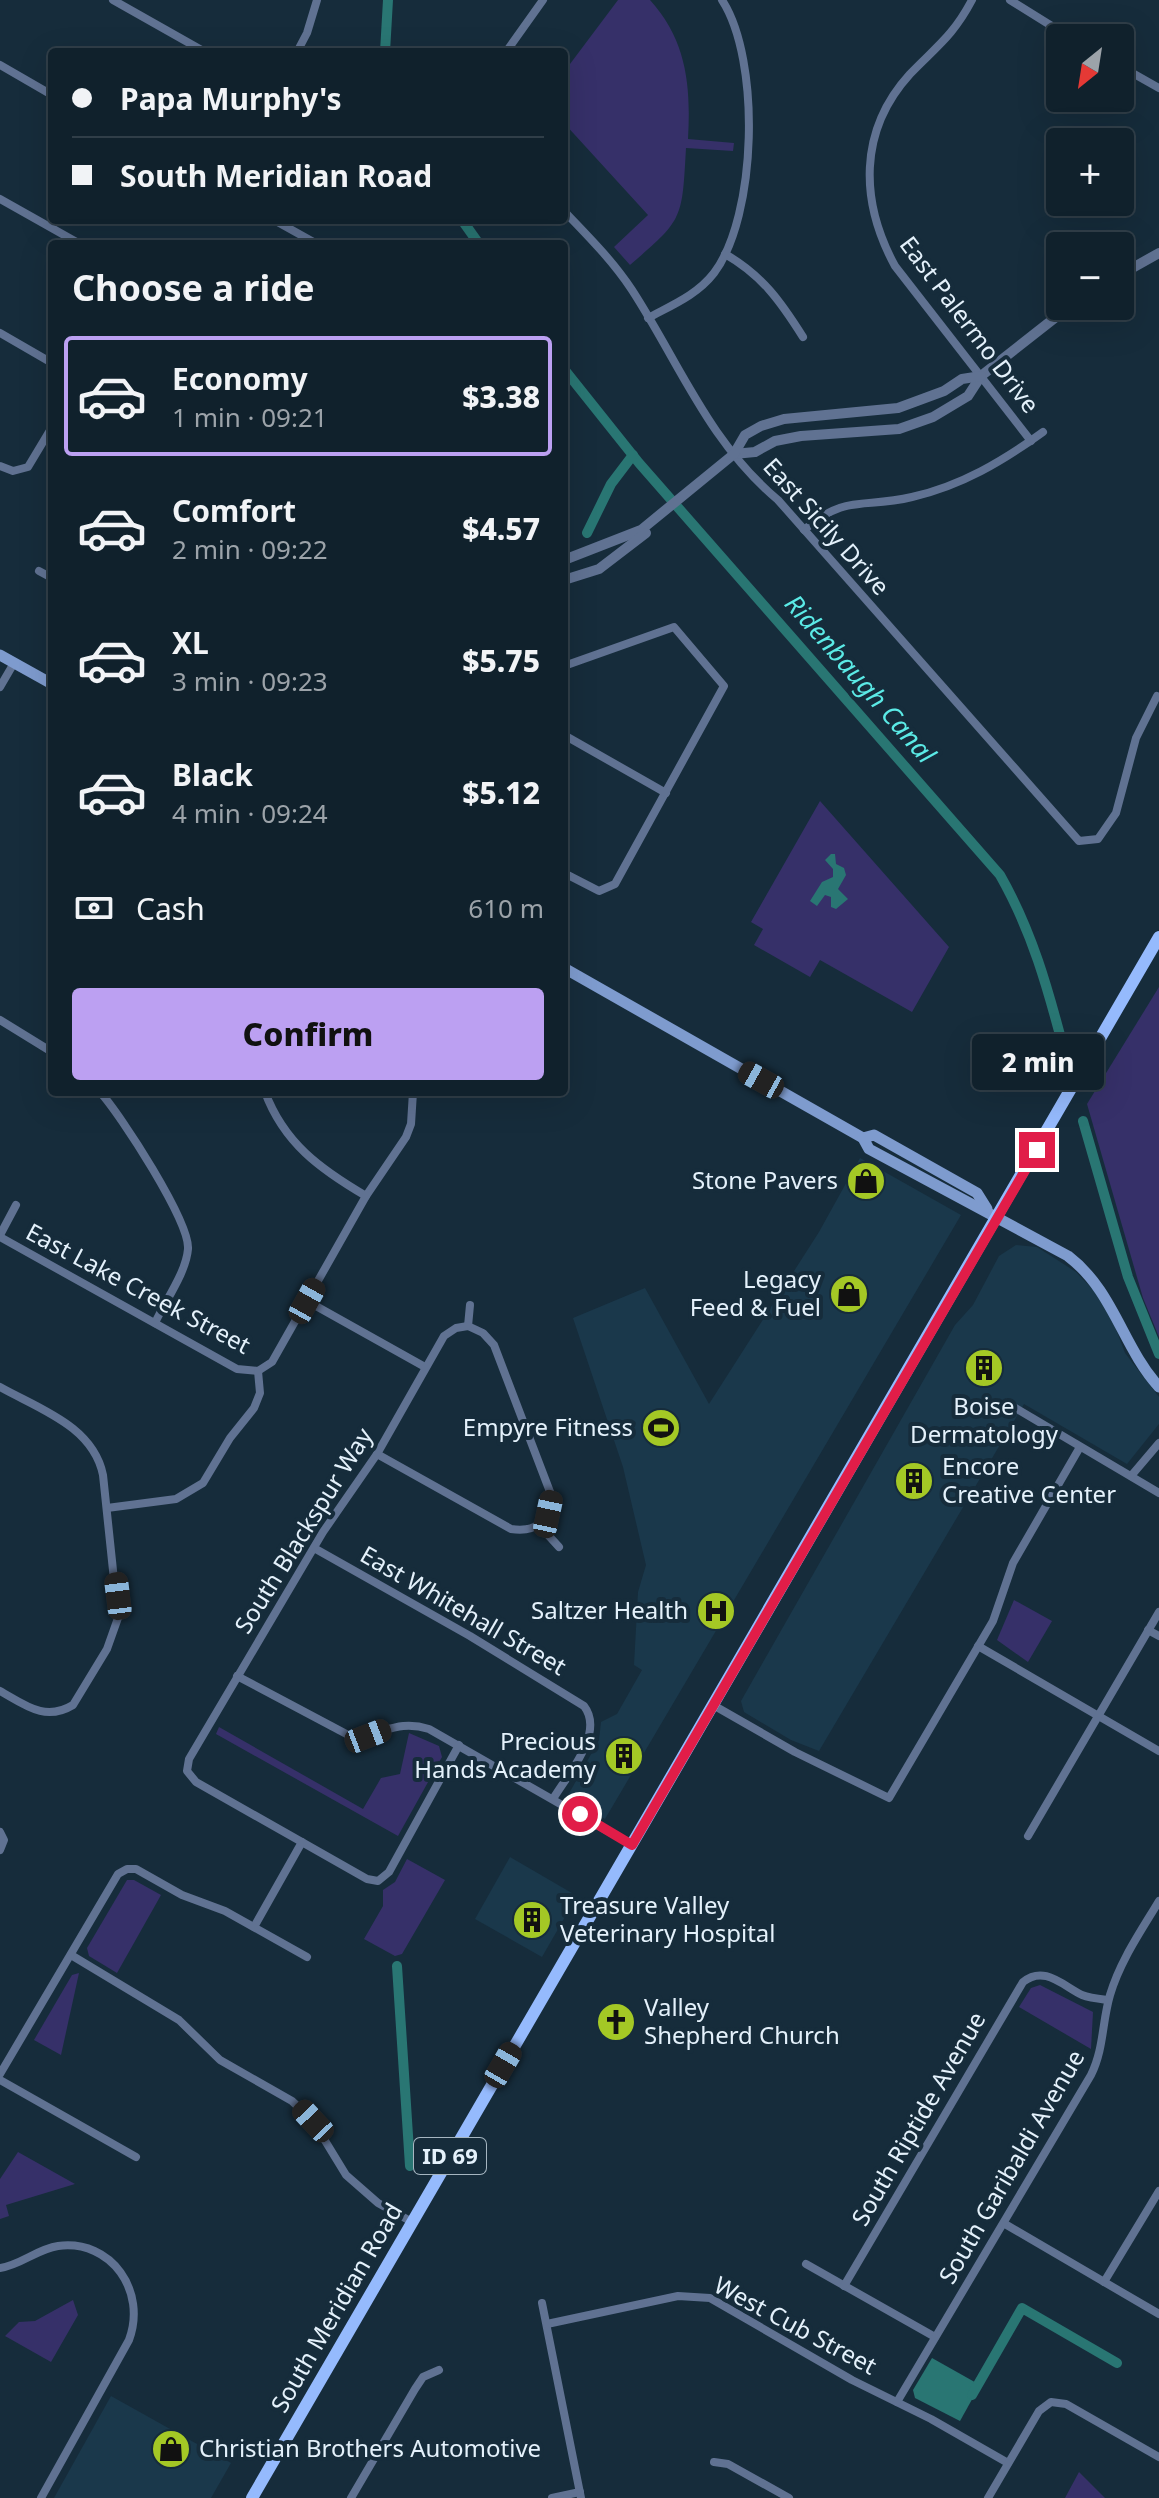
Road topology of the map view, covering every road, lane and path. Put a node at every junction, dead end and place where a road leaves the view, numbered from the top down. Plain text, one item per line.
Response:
1 (113, 0) edge
2 (317, 0) edge
3 (543, 0) edge
4 (722, 0) edge
5 (972, 0) edge
6 (1010, 0) edge
7 (1049, 24) edge
8 (190, 48) edge
9 (299, 48) edge
10 (509, 48) edge
11 (0, 65) edge
12 (1134, 74) edge
13 (1159, 88) edge
14 (48, 93) edge
15 (0, 199) edge
16 (568, 215) edge
17 (281, 224) edge
18 (296, 233) junction
19 (73, 240) edge
20 (292, 240) edge
21 (309, 240) edge
22 (1159, 253) edge
23 (725, 254) junction
24 (1134, 267) edge
25 (648, 318) junction
26 (1052, 320) edge
27 (0, 333) edge
28 (803, 337) dead end
29 (48, 361) edge
30 (981, 376) junction
31 (1043, 432) dead end
32 (48, 434) edge
33 (1031, 441) junction
34 (734, 454) junction
35 (0, 466) edge
36 (666, 511) junction
37 (804, 530) junction
38 (568, 558) edge
39 (39, 571) dead end
40 (48, 576) edge
41 (568, 579) edge
42 (0, 655) edge
43 (14, 663) junction
44 (568, 665) edge
45 (48, 682) edge
46 (0, 687) edge
47 (1157, 696) dead end
48 (568, 737) edge
49 (666, 793) junction
50 (568, 875) edge
51 (1159, 937) edge
52 (568, 970) edge
53 (0, 1020) edge
54 (48, 1050) edge
55 (103, 1096) edge
56 (267, 1096) edge
57 (413, 1096) edge
58 (366, 1196) junction
59 (16, 1205) dead end
60 (999, 1216) junction
61 (0, 1236) edge
62 (307, 1301) junction
63 (470, 1305) dead end
64 (155, 1323) junction
65 (468, 1326) junction
66 (425, 1367) junction
67 (258, 1371) junction
68 (0, 1387) edge
69 (1159, 1387) edge
70 (1007, 1403) dead end
71 (1159, 1443) edge
72 (1080, 1447) junction
73 (377, 1454) junction
74 (1131, 1476) junction
75 (1159, 1493) edge
76 (107, 1508) junction
77 (539, 1525) junction
78 (559, 1547) dead end
79 (314, 1548) junction
80 (1159, 1612) edge
81 (1148, 1630) junction
82 (1159, 1636) edge
83 (978, 1646) junction
84 (237, 1676) junction
85 (0, 1691) edge
86 (713, 1705) junction
87 (1098, 1716) junction
88 (459, 1745) junction
89 (1159, 1751) edge
90 (553, 1799) junction
91 (0, 1832) edge
92 (1028, 1836) dead end
93 (302, 1842) junction
94 (632, 1845) junction
95 (0, 1850) edge
96 (1159, 1901) edge
97 (254, 1927) junction
98 (71, 1955) junction
99 (307, 1957) dead end
100 (1108, 2000) junction
101 (0, 2077) edge
102 (136, 2157) dead end
103 (1159, 2191) edge
104 (412, 2222) junction
105 (1005, 2224) junction
106 (806, 2264) dead end
107 (0, 2268) edge
108 (1104, 2282) junction
109 (844, 2286) junction
110 (542, 2303) dead end
111 (1159, 2314) edge
112 (547, 2324) junction
113 (935, 2337) junction
114 (439, 2370) dead end
115 (897, 2402) junction
116 (1159, 2457) edge
117 (714, 2462) dead end
118 (1008, 2463) junction
119 (581, 2495) edge
120 (41, 2498) edge
121 (252, 2498) edge
122 (351, 2498) edge
123 (552, 2498) edge
124 (789, 2498) edge
125 (988, 2498) edge

1 - 8 street
2 - 9 street
3 - 10 street
4 - 23 street
5 - 30 street, East Palermo Drive
6 - 7 street
11 - 14 street
12 - 13 street
15 - 19 street
16 - 25 street, East Sicily Drive
17 - 18 street
18 - 20 street
18 - 21 street
22 - 24 street
23 - 25 street
23 - 28 street
25 - 34 street, East Sicily Drive
26 - 30 street
27 - 29 street
30 - 33 street, East Palermo Drive
30 - 34 street
30 - 34 street
31 - 33 street
32 - 35 street
33 - 37 street
34 - 36 street
34 - 37 street, East Sicily Drive
36 - 38 street
36 - 41 street
37 - 47 street, East Sicily Drive
39 - 40 street
42 - 43 main road
43 - 45 main road
43 - 46 street
44 - 49 street
48 - 49 street
49 - 50 street
51 - 60 main road, South Meridian Road / ID 69
52 - 60 main road
53 - 54 street
55 - 64 street
56 - 58 street
57 - 58 street
58 - 62 street
59 - 61 street, East Lake Creek Street
60 - 69 main road
60 - 86 main road, South Meridian Road / ID 69
61 - 64 street, East Lake Creek Street
62 - 66 street
62 - 67 street
63 - 65 street
64 - 67 street, East Lake Creek Street
65 - 66 street, South Blackspur Way
65 - 77 street
66 - 73 street, South Blackspur Way
67 - 76 street
68 - 76 street
70 - 72 street
71 - 74 street
72 - 74 street
72 - 83 street
73 - 77 street
73 - 79 street, South Blackspur Way
74 - 75 street
76 - 85 street
77 - 78 street
79 - 84 street, South Blackspur Way
79 - 90 street, East Whitehall Street
80 - 81 street
81 - 82 street
81 - 87 street
83 - 86 street
83 - 87 street
84 - 88 street
84 - 93 street, South Blackspur Way
86 - 94 main road, South Meridian Road / ID 69
87 - 89 street
87 - 92 street
88 - 90 street
88 - 93 street
90 - 94 street
91 - 95 street
93 - 97 street
94 - 104 main road, South Meridian Road / ID 69
96 - 100 street, South Garibaldi Avenue
97 - 98 street
97 - 99 street
98 - 101 street
98 - 104 street
100 - 105 street, South Garibaldi Avenue
100 - 109 street, South Riptide Avenue
101 - 102 street
103 - 108 street
104 - 121 main road, South Meridian Road / ID 69
105 - 108 street
105 - 113 street, South Garibaldi Avenue
106 - 109 street
107 - 120 street
108 - 111 street
109 - 113 street
110 - 112 street
112 - 115 street, West Cub Street
112 - 119 street
113 - 115 street, South Garibaldi Avenue
114 - 122 street
115 - 118 street, West Cub Street
116 - 118 street
117 - 124 street
118 - 125 street
119 - 123 street

